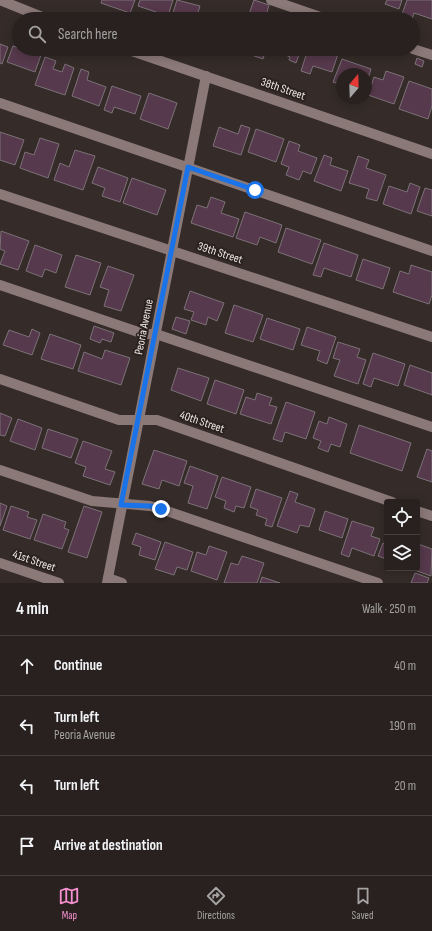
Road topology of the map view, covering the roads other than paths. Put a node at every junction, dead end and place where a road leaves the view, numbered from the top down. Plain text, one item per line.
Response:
1 (0, 0) edge
2 (271, 0) edge
3 (30, 12) edge
4 (306, 12) edge
5 (420, 52) edge
6 (147, 56) edge
7 (432, 56) edge
8 (206, 76) junction
9 (0, 103) edge
10 (432, 154) edge
11 (188, 167) junction
12 (0, 194) edge
13 (172, 251) junction
14 (432, 251) edge
15 (0, 285) edge
16 (156, 334) junction
17 (432, 337) edge
18 (0, 379) edge
19 (138, 420) junction
20 (432, 427) edge
21 (0, 470) edge
22 (384, 499) edge
23 (121, 505) junction
24 (420, 511) edge
25 (432, 516) edge
26 (0, 563) edge
27 (107, 580) edge
28 (59, 583) edge
29 (122, 583) edge
30 (378, 583) edge

1 - 3 street
2 - 4 street
5 - 7 street
6 - 8 street, 38th Street
8 - 10 street, 38th Street
8 - 11 street, Peoria Avenue
9 - 11 street
11 - 13 street, Peoria Avenue
11 - 14 street
12 - 13 street, 39th Street
13 - 16 street, Peoria Avenue
13 - 17 street, 39th Street
15 - 16 street
16 - 19 street, Peoria Avenue
16 - 20 street
18 - 19 street, 40th Street
19 - 22 street, 40th Street
19 - 23 street, Peoria Avenue
21 - 23 street
23 - 27 street, Peoria Avenue
23 - 30 street
24 - 25 street
26 - 28 street, 41st Street
27 - 29 street

